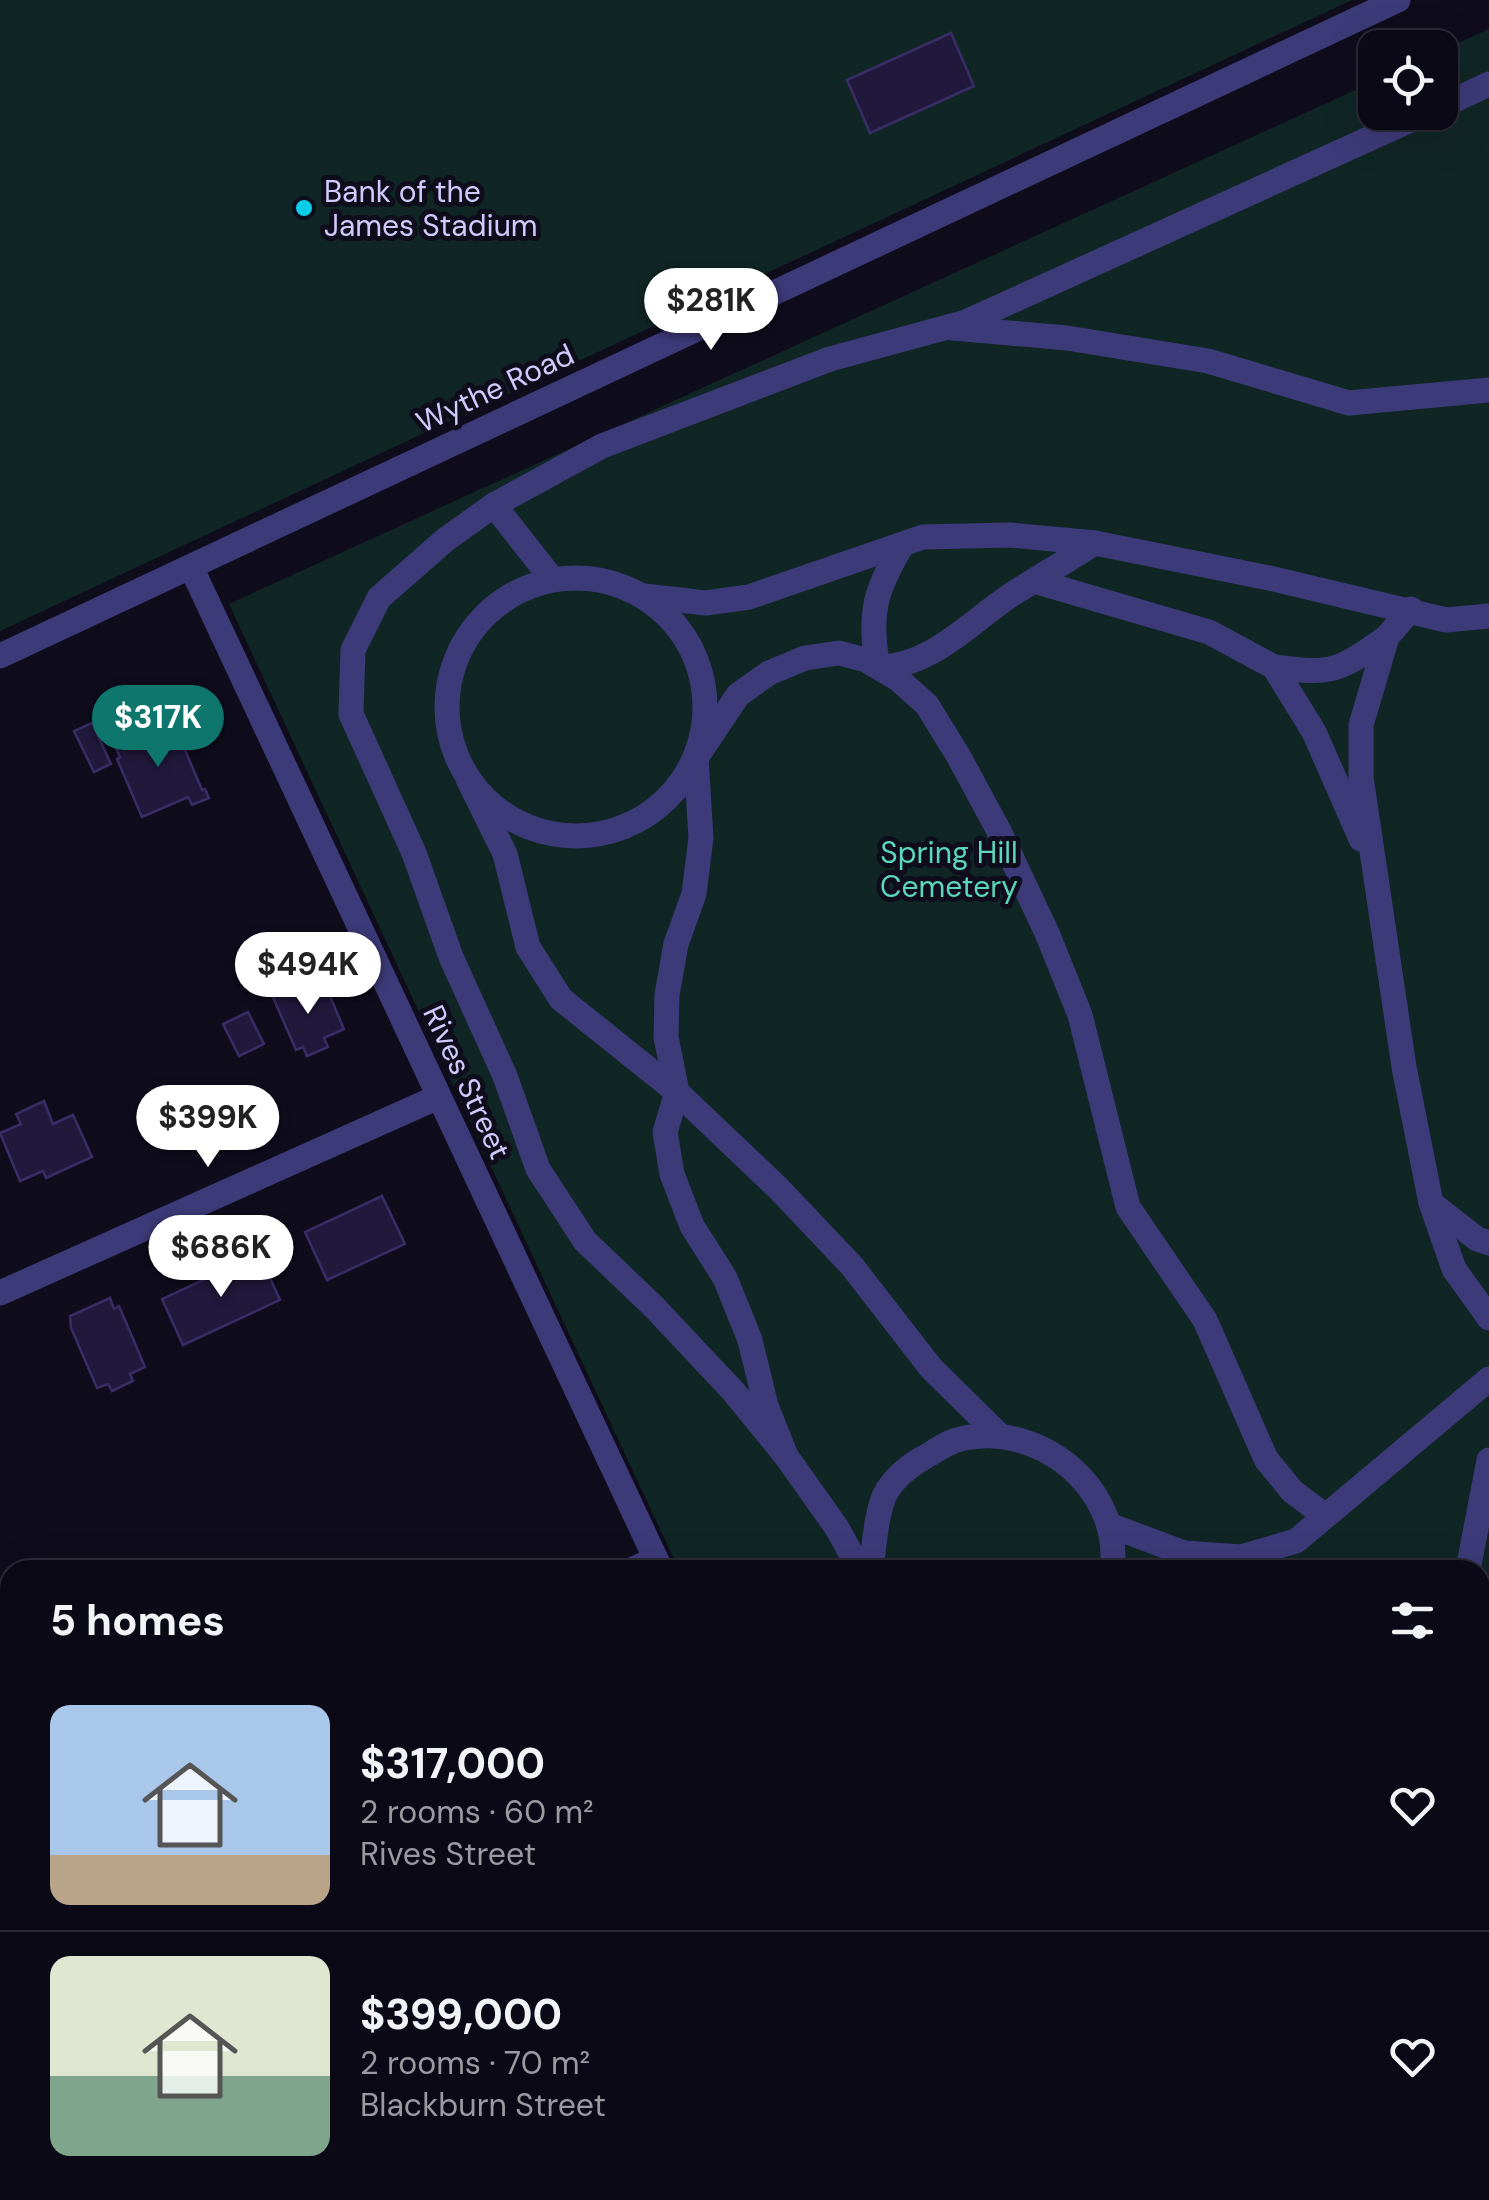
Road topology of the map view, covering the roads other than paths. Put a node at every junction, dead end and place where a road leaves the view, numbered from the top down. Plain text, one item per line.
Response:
1 (1398, 0) edge
2 (1489, 84) edge
3 (1458, 99) edge
4 (1388, 130) edge
5 (944, 327) junction
6 (1489, 390) edge
7 (494, 505) junction
8 (1095, 543) junction
9 (902, 545) junction
10 (191, 567) junction
11 (552, 579) junction
12 (1034, 581) junction
13 (644, 596) junction
14 (1411, 610) junction
15 (1489, 616) edge
16 (1387, 637) junction
17 (0, 656) edge
18 (878, 667) junction
19 (1274, 667) junction
20 (696, 758) junction
21 (468, 779) junction
22 (1375, 872) junction
23 (678, 1092) junction
24 (438, 1097) junction
25 (1431, 1202) junction
26 (1489, 1243) edge
27 (0, 1294) edge
28 (1489, 1318) edge
29 (1489, 1379) edge
30 (1000, 1436) junction
31 (786, 1456) junction
32 (1489, 1460) edge
33 (1326, 1516) junction
34 (1109, 1525) junction
35 (1296, 1541) junction
36 (656, 1560) edge
37 (855, 1560) edge
38 (873, 1560) edge
39 (1111, 1560) edge
40 (1267, 1560) edge
41 (1470, 1560) edge

1 - 10 street, Wythe Road
2 - 3 street
4 - 5 street
5 - 6 street
5 - 7 street
7 - 11 street
7 - 31 street
8 - 9 street
8 - 12 street
8 - 14 street
9 - 13 street
9 - 18 street
10 - 17 street, Wythe Road
10 - 24 street, Rives Street
11 - 13 street
11 - 21 street
12 - 18 street
12 - 19 street
13 - 20 street
14 - 15 street
14 - 16 street
16 - 19 street
16 - 22 street
18 - 20 street
18 - 33 street
19 - 22 street
20 - 21 street
20 - 23 street
21 - 23 street
22 - 25 street
23 - 30 street
23 - 31 street
24 - 27 street
24 - 36 street, Rives Street
25 - 26 street
25 - 28 street
29 - 33 street
30 - 34 street
30 - 38 street
31 - 37 street
32 - 41 street
33 - 35 street
34 - 35 street
34 - 39 street
35 - 40 street

